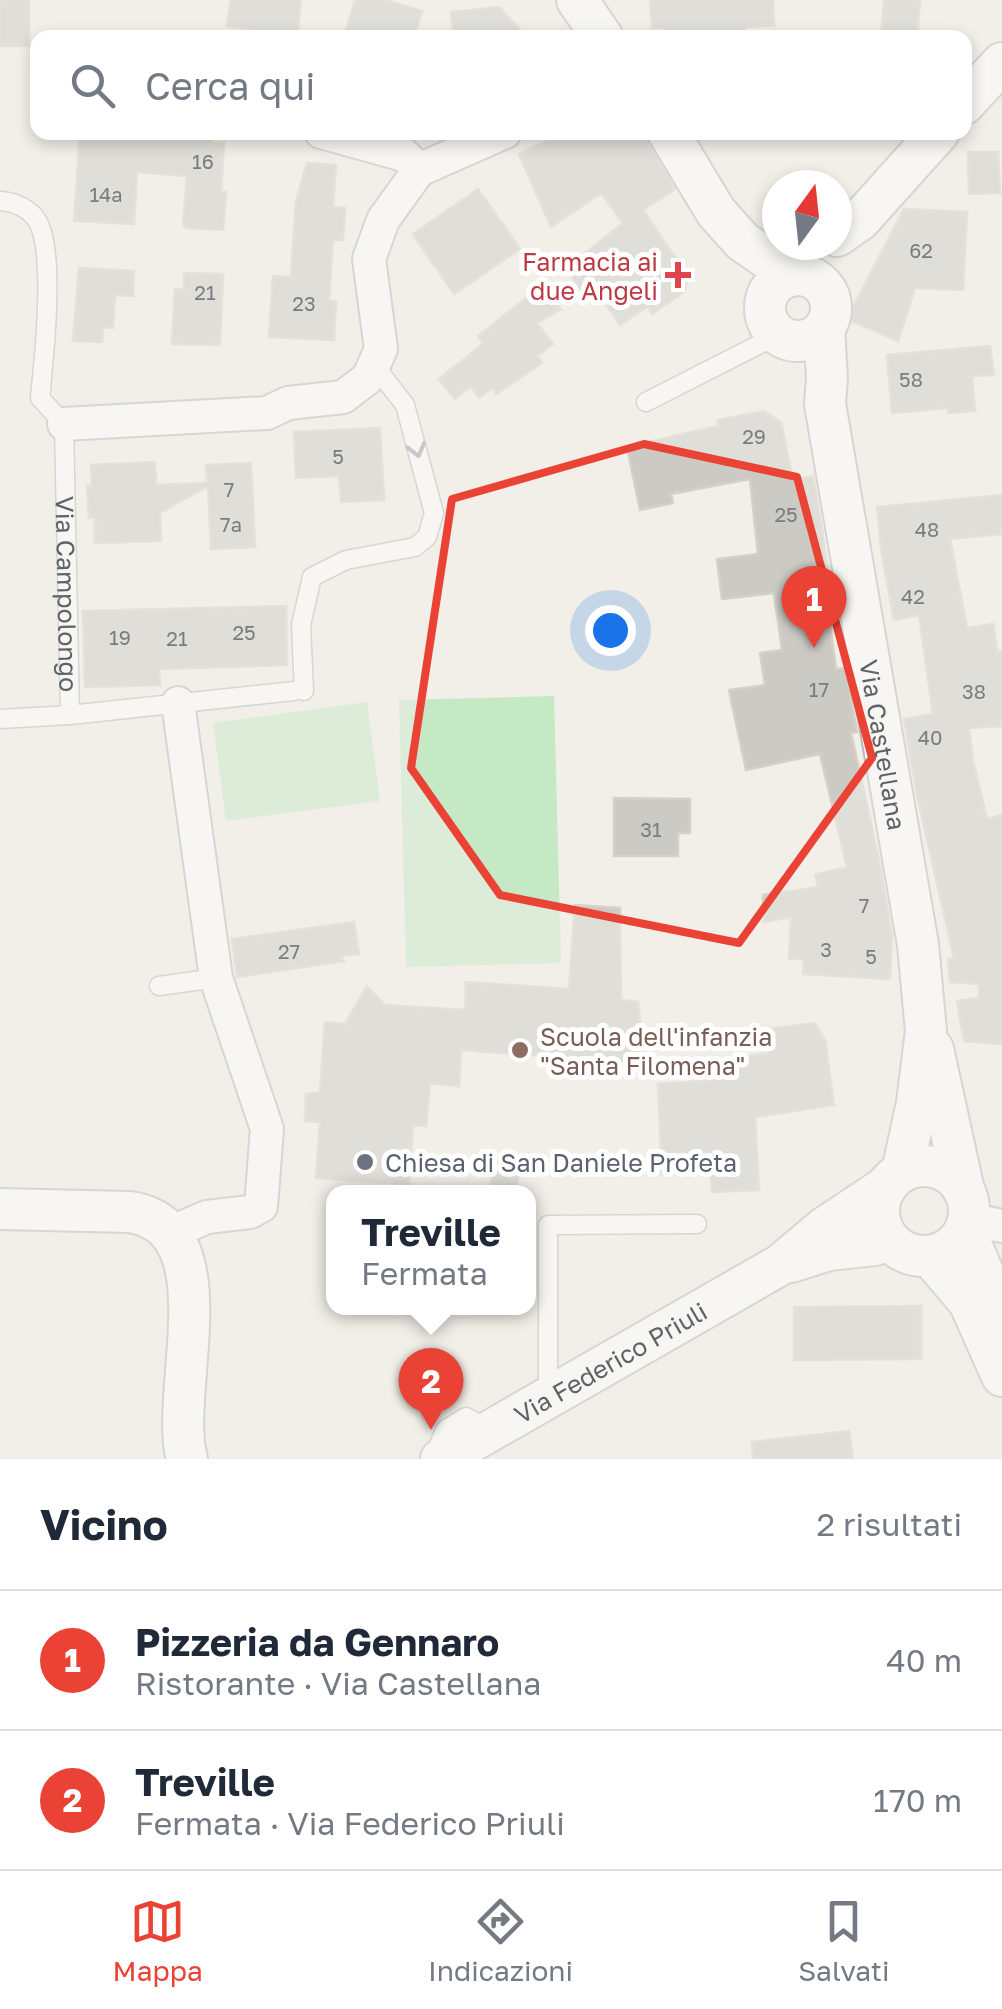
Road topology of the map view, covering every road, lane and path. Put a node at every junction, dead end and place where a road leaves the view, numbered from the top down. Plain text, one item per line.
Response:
1 (577, 0) edge
2 (600, 0) edge
3 (598, 30) edge
4 (611, 30) edge
5 (1002, 63) edge
6 (972, 95) edge
7 (350, 140) edge
8 (487, 140) edge
9 (673, 140) edge
10 (931, 140) edge
11 (419, 170) junction
12 (0, 201) edge
13 (852, 225) edge
14 (815, 260) edge
15 (848, 260) edge
16 (782, 305) junction
17 (827, 315) junction
18 (374, 365) junction
19 (646, 402) dead end
20 (824, 404) junction
21 (64, 424) junction
22 (178, 703) junction
23 (70, 715) junction
24 (0, 720) edge
25 (216, 978) junction
26 (160, 986) dead end
27 (926, 1031) junction
28 (894, 1179) junction
29 (0, 1209) edge
30 (975, 1216) edge
31 (697, 1224) dead end
32 (172, 1232) junction
33 (889, 1240) junction
34 (930, 1256) junction
35 (780, 1266) junction
36 (1002, 1316) edge
37 (1002, 1376) edge
38 (548, 1398) junction
39 (456, 1452) edge
40 (187, 1459) edge

1 - 3 street
2 - 4 street
5 - 6 street
7 - 11 street
8 - 11 street
9 - 16 street
10 - 13 street, Via Castellana
11 - 18 street
12 - 21 lane, Via Campolongo
14 - 16 street
15 - 17 street, Via Castellana
16 - 17 street
16 - 17 street
16 - 19 lane
16 - 20 street, Via Castellana
17 - 20 street, Via Castellana
18 - 21 street
18 -> 22 lane, Via Campolongo
20 - 27 street, Via Castellana
21 - 23 lane, Via Campolongo
22 - 23 lane, Via Campolongo
22 - 25 street
23 - 24 lane
25 - 26 lane
25 - 32 street
27 - 28 street
27 - 30 street
28 - 30 street
28 - 33 street
28 - 35 street
29 - 32 street
30 - 34 street
30 - 36 street
31 - 38 lane
32 - 40 street
33 - 34 street
33 - 35 street
34 - 37 street
35 - 38 street, Via Federico Priuli
38 - 39 street, Via Federico Priuli

